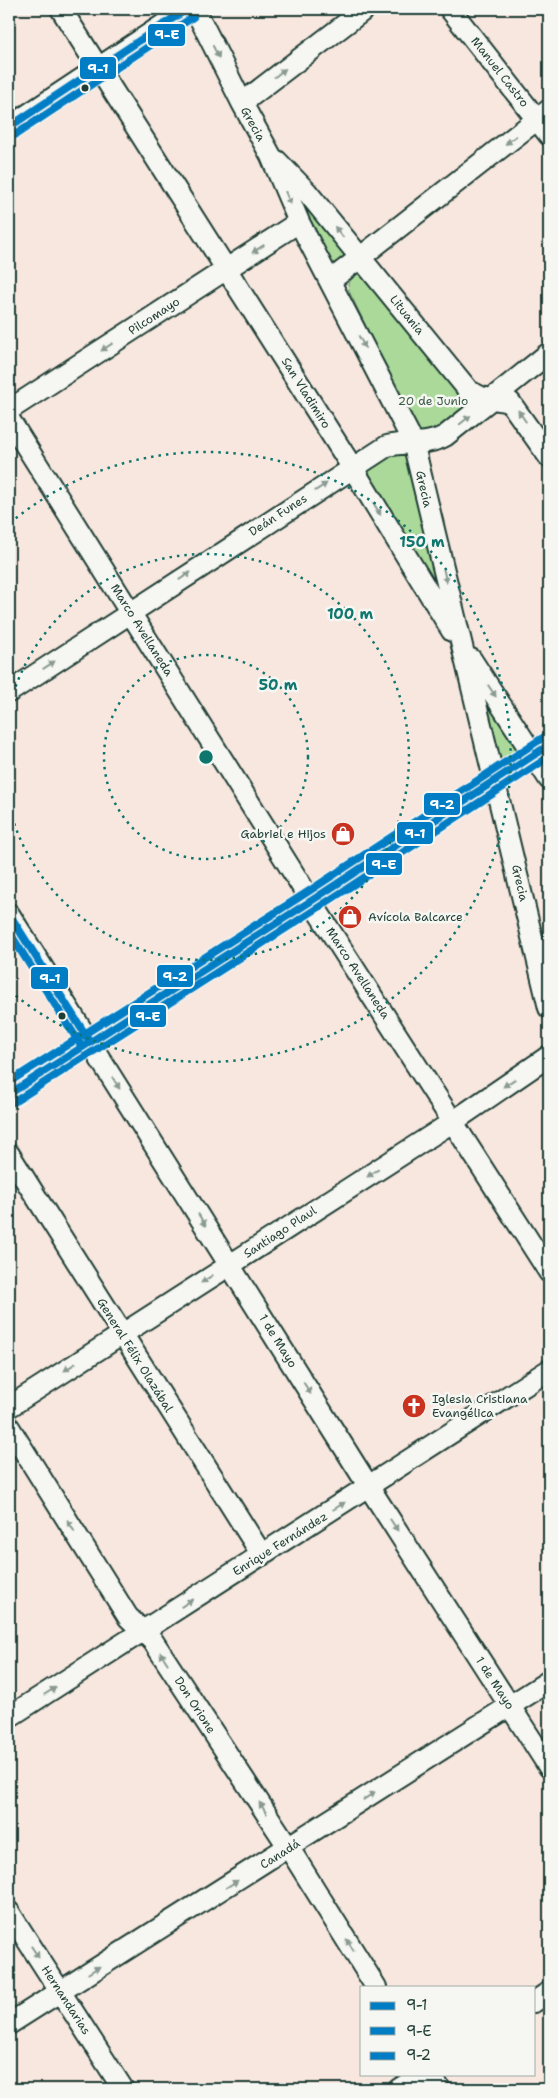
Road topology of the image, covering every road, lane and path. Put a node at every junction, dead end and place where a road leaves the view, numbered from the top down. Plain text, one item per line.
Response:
1 (61, 9) edge
2 (186, 9) edge
3 (195, 9) edge
4 (365, 9) edge
5 (450, 9) edge
6 (98, 68) junction
7 (242, 103) junction
8 (545, 122) edge
9 (9, 127) edge
10 (271, 156) junction
11 (298, 222) junction
12 (360, 258) junction
13 (227, 269) junction
14 (330, 281) junction
15 (549, 353) edge
16 (491, 399) junction
17 (9, 410) edge
18 (9, 420) edge
19 (413, 442) junction
20 (549, 457) edge
21 (352, 467) junction
22 (131, 611) junction
23 (462, 646) junction
24 (9, 692) edge
25 (542, 750) edge
26 (549, 779) edge
27 (496, 780) junction
28 (311, 901) junction
29 (9, 914) edge
30 (549, 1008) edge
31 (90, 1042) junction
32 (549, 1056) edge
33 (9, 1094) edge
34 (454, 1121) junction
35 (9, 1154) edge
36 (230, 1264) junction
37 (549, 1272) edge
38 (122, 1334) junction
39 (549, 1370) edge
40 (9, 1406) edge
41 (9, 1427) edge
42 (369, 1487) junction
43 (262, 1555) junction
44 (142, 1632) junction
45 (549, 1681) edge
46 (510, 1705) junction
47 (9, 1717) edge
48 (549, 1767) edge
49 (289, 1848) junction
50 (9, 1912) edge
51 (375, 1986) edge
52 (61, 1991) junction
53 (549, 1992) edge
54 (536, 2001) edge
55 (9, 2024) edge
56 (420, 2076) edge
57 (431, 2076) edge
58 (123, 2089) edge
59 (399, 2089) edge
60 (440, 2089) edge

1 - 6 street, San Vladimiro
2 - 6 street
3 -> 7 street, Grecia
7 -> 4 street
5 - 8 street, Manuel Castro
6 - 9 street
6 - 13 street, San Vladimiro
7 - 10 street, Grecia
8 -> 12 street
10 -> 11 street, Grecia
12 -> 10 street, Lituania
11 -> 13 street, Pilcomayo
11 - 14 street, Grecia
12 - 14 street
12 - 16 street, Lituania
13 -> 17 street, Pilcomayo
13 - 21 street, San Vladimiro
14 -> 19 street, Grecia
15 - 16 street, Deán Funes
19 -> 16 street, Deán Funes
20 -> 16 street, Lituania
18 - 22 street, Marco Avellaneda
19 - 21 street, Deán Funes
19 -> 23 street, Grecia
22 -> 21 street, Deán Funes
21 -> 23 street, San Vladimiro
24 -> 22 street, Deán Funes
22 - 28 street, Marco Avellaneda
23 -> 25 street, San Vladimiro
23 - 27 street, Grecia
25 - 26 street, San Vladimiro
25 - 27 street
27 - 28 street
27 - 30 street, Grecia
28 - 31 street
28 - 34 street, Marco Avellaneda
29 - 31 street, 1 de Mayo
31 - 33 street
31 -> 36 street, 1 de Mayo
32 -> 34 street, Santiago Plaul
34 -> 36 street, Santiago Plaul
34 - 37 street, Marco Avellaneda
35 - 38 street, General Félix Olazábal
36 -> 38 street, Santiago Plaul
36 -> 42 street, 1 de Mayo
38 -> 40 street, Santiago Plaul
38 - 43 street, General Félix Olazábal
39 - 42 street, Enrique Fernández
44 -> 41 street, Don Orione
43 -> 42 street, Enrique Fernández
42 -> 46 street, 1 de Mayo
44 -> 43 street, Enrique Fernández
47 -> 44 street, Enrique Fernández
49 -> 44 street, Don Orione
45 - 46 street, Canadá
46 - 48 street, 1 de Mayo
49 -> 46 street, Canadá
51 -> 49 street, Don Orione
52 -> 49 street, Canadá
50 -> 52 street, Hernandarias
52 - 55 street, Canadá
52 - 58 street, Hernandarias
53 - 54 street
56 - 59 street
57 - 60 street

